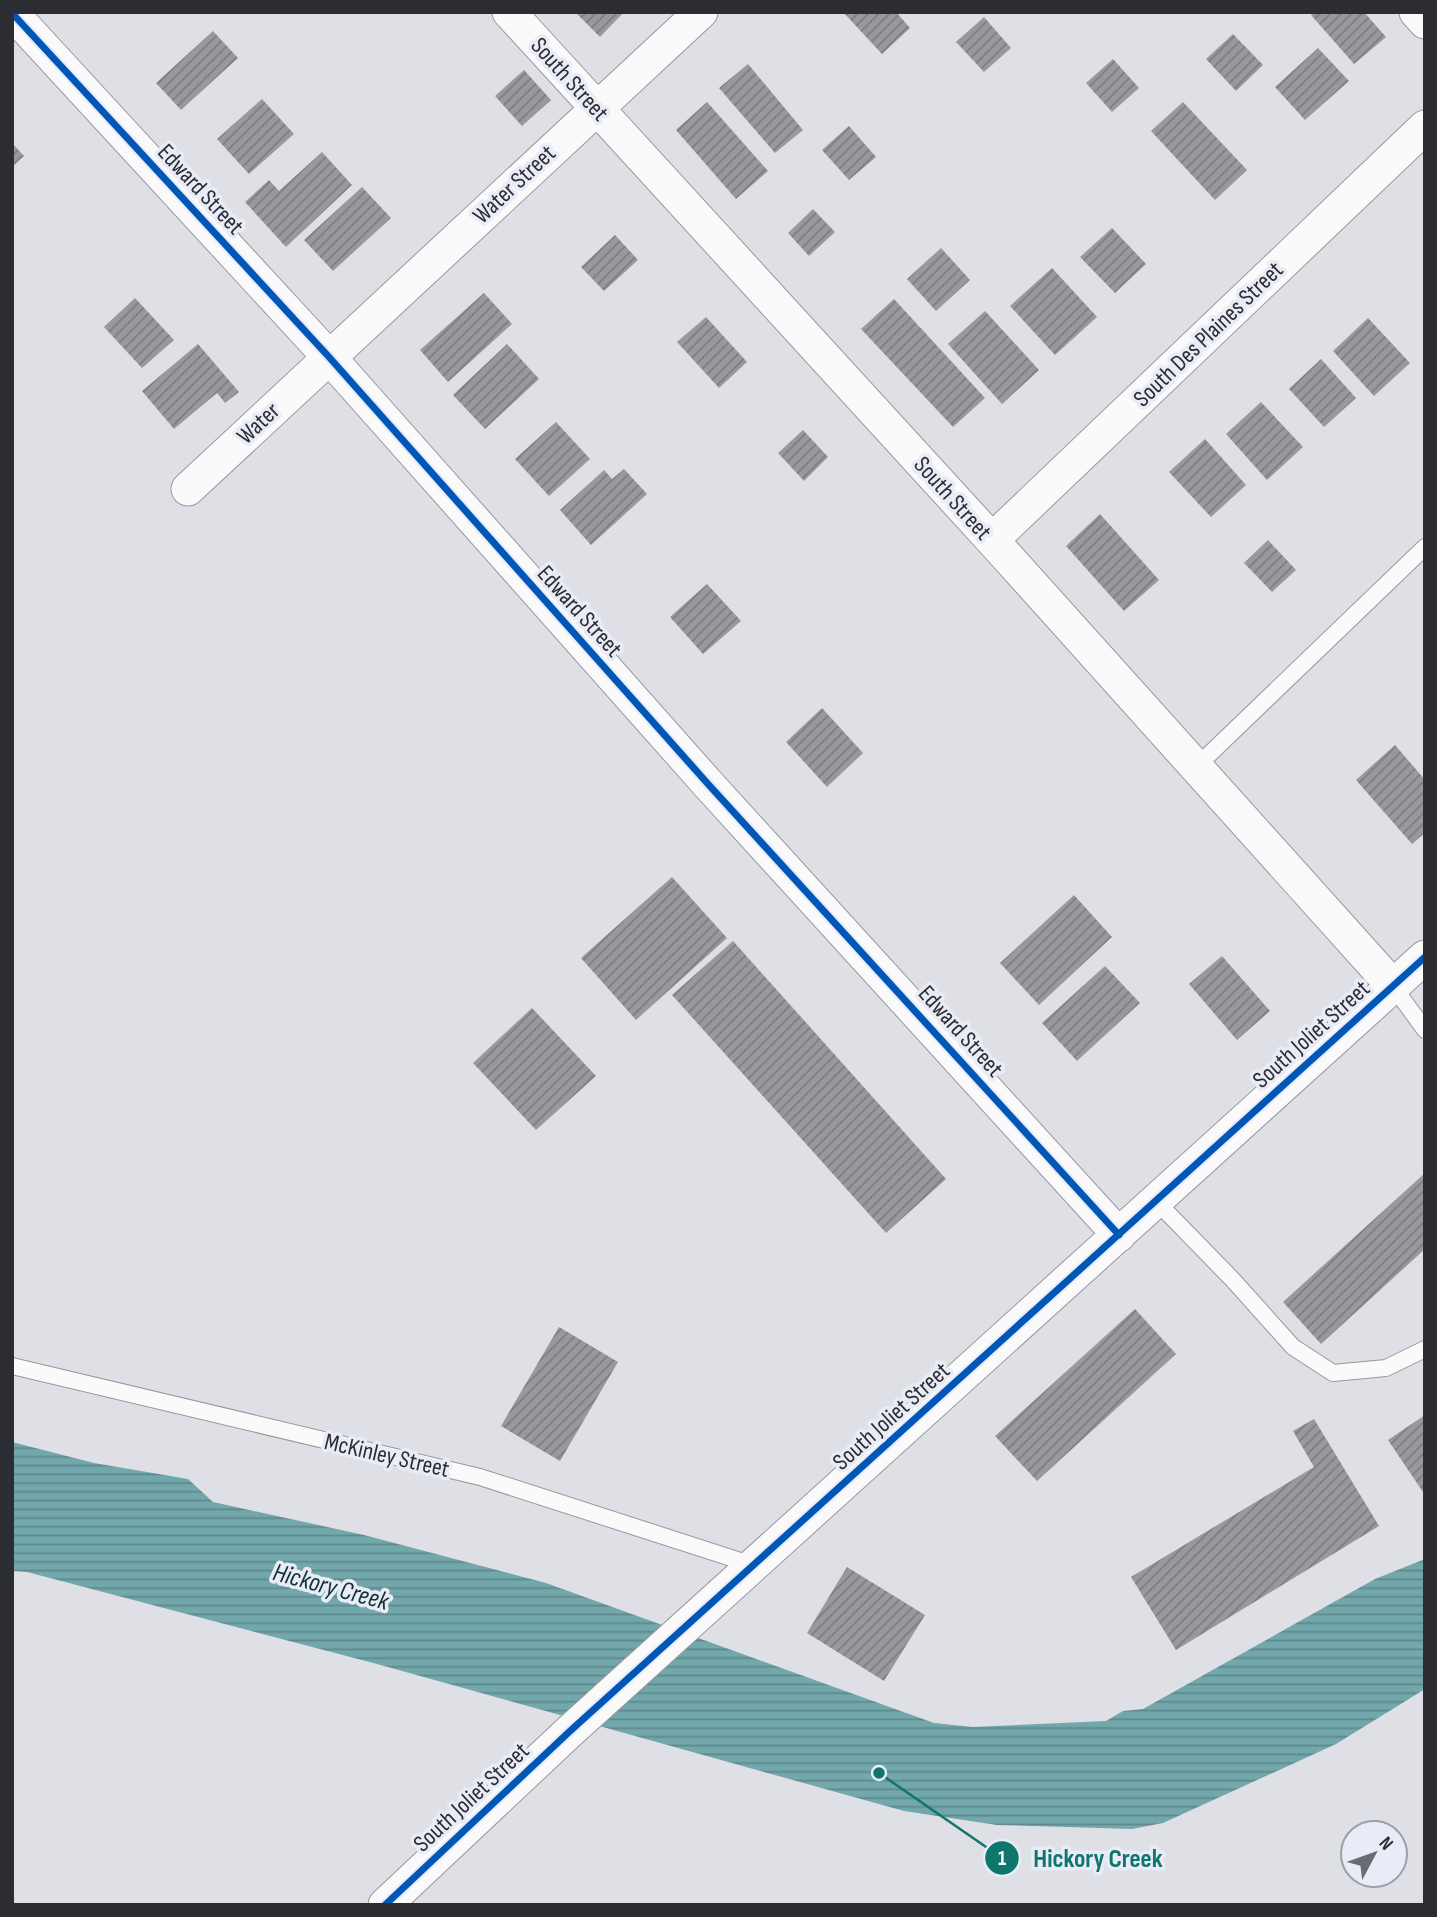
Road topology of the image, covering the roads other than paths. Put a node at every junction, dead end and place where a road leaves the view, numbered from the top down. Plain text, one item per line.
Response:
1 (509, 12) edge
2 (701, 12) edge
3 (1416, 12) edge
4 (12, 13) edge
5 (1425, 22) edge
6 (596, 108) junction
7 (1425, 127) edge
8 (328, 357) junction
9 (188, 489) dead end
10 (992, 540) junction
11 (1425, 547) edge
12 (1195, 768) junction
13 (1425, 957) edge
14 (1393, 986) junction
15 (1425, 1030) edge
16 (1156, 1201) junction
17 (1119, 1235) junction
18 (1425, 1349) edge
19 (12, 1366) edge
20 (755, 1566) junction
21 (385, 1905) edge

1 - 6 street, South Street
2 - 6 street, Water Street
3 - 5 street
4 - 8 street, Edward Street
6 - 8 street, Water Street
6 - 10 street, South Street
7 - 10 street, South Des Plaines Street
8 - 9 street, Water
8 - 17 street, Edward Street
10 - 12 street, South Street
11 - 12 lane
12 - 14 street, South Street
13 - 14 street, South Joliet Street
14 - 15 lane
14 - 16 street, South Joliet Street
16 - 17 street, South Joliet Street
16 - 18 lane
17 - 20 street, South Joliet Street
19 - 20 lane, McKinley Street
20 - 21 street, South Joliet Street

